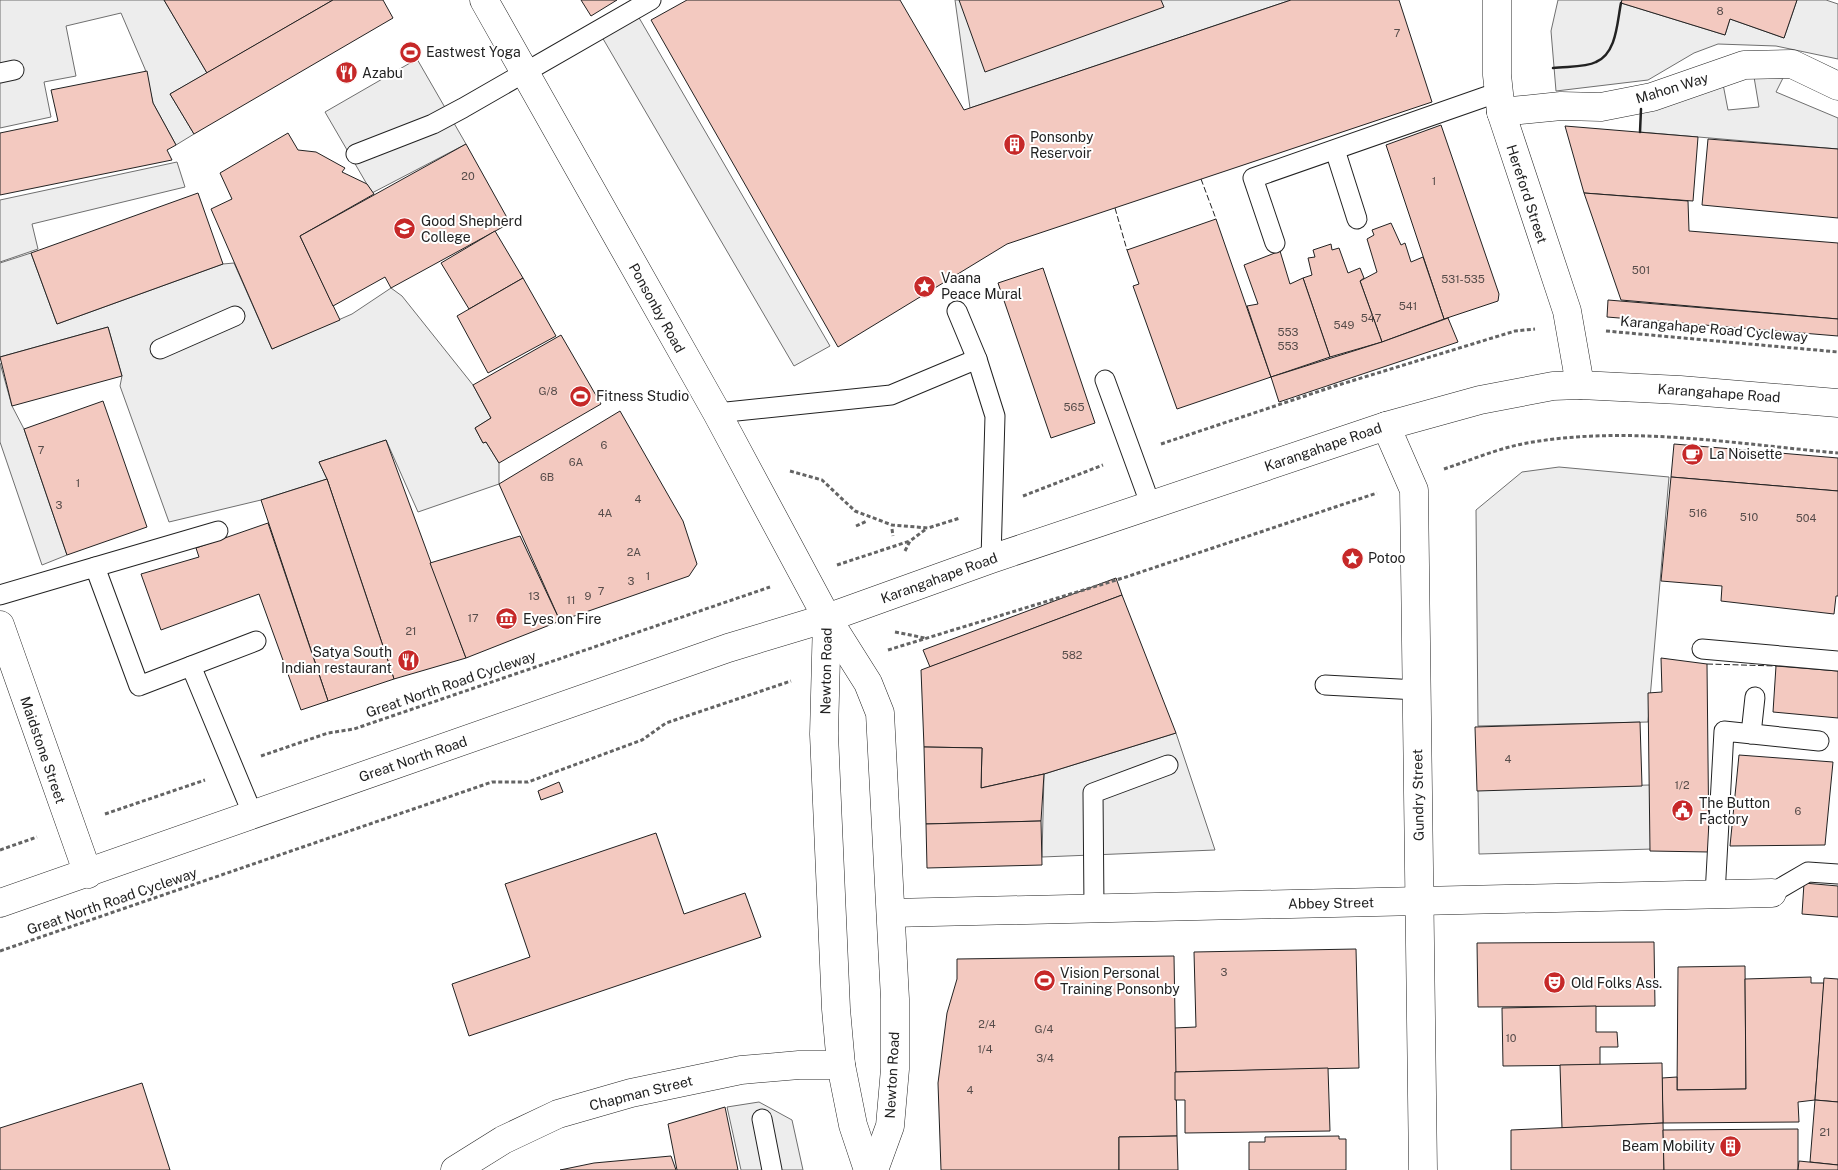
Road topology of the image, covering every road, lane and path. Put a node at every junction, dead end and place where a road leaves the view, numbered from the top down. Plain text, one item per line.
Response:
1 (484, 0) edge
2 (651, 0) edge
3 (1497, 0) edge
4 (525, 70) junction
5 (1838, 86) edge
6 (1500, 102) junction
7 (1335, 150) junction
8 (356, 154) dead end
9 (1357, 219) dead end
10 (1275, 243) dead end
11 (958, 311) dead end
12 (235, 316) dead end
13 (1598, 330) dead end
14 (160, 349) dead end
15 (1838, 352) edge
16 (977, 359) junction
17 (1105, 380) dead end
18 (1580, 385) junction
19 (1838, 403) edge
20 (716, 413) junction
21 (1386, 426) junction
22 (1151, 506) junction
23 (867, 521) dead end
24 (856, 526) dead end
25 (892, 529) dead end
26 (218, 531) dead end
27 (893, 536) dead end
28 (910, 541) dead end
29 (991, 559) junction
30 (95, 567) junction
31 (805, 576) junction
32 (0, 595) edge
33 (827, 618) junction
34 (0, 625) edge
35 (256, 641) dead end
36 (1702, 649) dead end
37 (1838, 661) edge
38 (191, 666) junction
39 (826, 670) junction
40 (1325, 685) dead end
41 (1417, 690) junction
42 (1755, 697) dead end
43 (1751, 734) junction
44 (1819, 741) dead end
45 (1168, 765) dead end
46 (234, 771) junction
47 (253, 815) junction
48 (70, 826) junction
49 (0, 850) edge
50 (88, 874) junction
51 (1838, 874) edge
52 (1772, 893) joint
53 (1715, 894) junction
54 (1418, 901) junction
55 (0, 903) edge
56 (1094, 908) junction
57 (891, 914) junction
58 (0, 951) edge
59 (841, 1065) junction
60 (762, 1119) dead end
61 (455, 1170) edge
62 (772, 1170) edge
63 (868, 1170) edge
64 (874, 1170) edge
65 (1423, 1170) edge

1 - 4 main road, Ponsonby Road
2 - 4 lane
3 - 6 main road, Hereford Street
4 - 8 lane
4 - 20 main road, Ponsonby Road
5 - 6 main road, Mahon Way
6 - 7 lane
6 - 18 main road, Hereford Street
7 - 9 lane
7 - 10 lane
11 - 16 lane
12 - 14 lane
13 - 15 path, Karangahape Road Cycleway
16 - 20 lane
16 - 29 lane
17 - 22 lane
18 - 19 main road, Karangahape Road
18 - 21 main road, Karangahape Road
20 - 31 main road, Ponsonby Road
21 - 22 main road, Karangahape Road
21 - 41 main road, Gundry Street
22 - 29 main road, Karangahape Road
23 - 24 path
25 - 27 path
26 - 30 lane
28 - 31 path, Great North Road Cycleway
29 - 33 main road, Karangahape Road
30 - 32 lane
30 - 38 lane
31 - 33 main road, Ponsonby Road
31 - 46 path, Great North Road Cycleway
33 - 39 main road, Newton Road
33 - 47 main road, Great North Road
33 - 57 main road, Newton Road
34 - 48 main road, Maidstone Street
35 - 38 lane
36 - 37 lane
38 - 46 lane
39 - 58 path, Great North Road Cycleway
39 - 59 main road, Newton Road
40 - 41 lane
41 - 54 main road, Gundry Street
42 - 43 lane
43 - 44 lane
43 - 53 lane
45 - 56 lane
46 - 47 lane
46 - 48 path, Great North Road Cycleway
47 - 50 main road, Great North Road
48 - 49 path, Great North Road Cycleway
48 - 50 main road, Maidstone Street
50 - 55 main road, Great North Road
51 - 52 lane
52 - 53 main road, Abbey Street
53 - 54 main road, Abbey Street
54 - 56 main road, Abbey Street
54 - 65 main road, Gundry Street
56 - 57 main road, Abbey Street
57 - 64 main road, Newton Road
59 - 61 main road, Chapman Street
59 - 63 main road, Newton Road
60 - 62 lane

